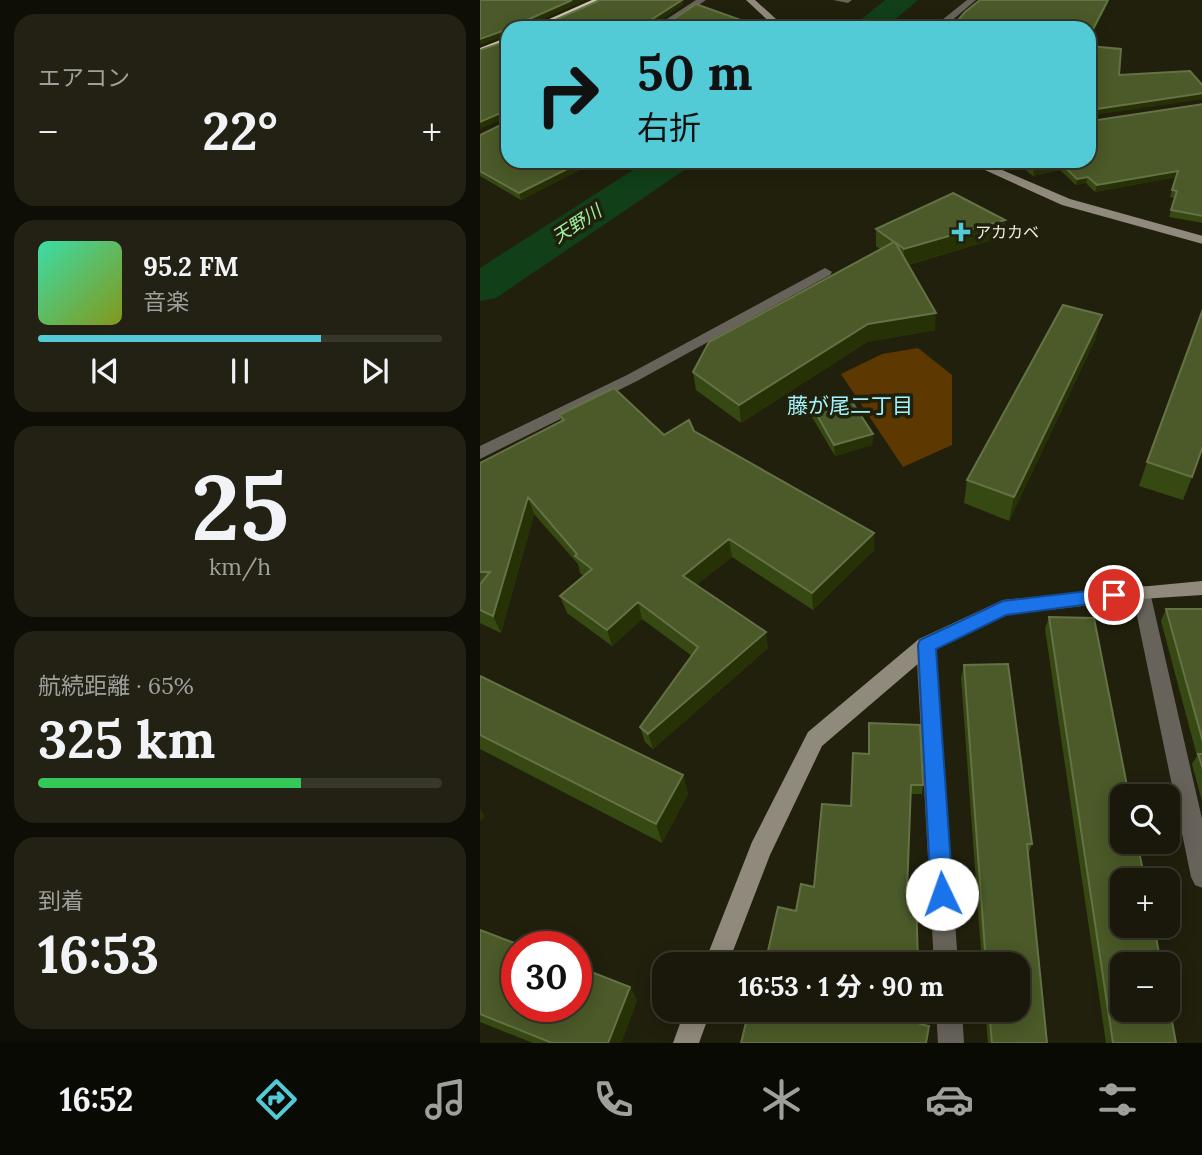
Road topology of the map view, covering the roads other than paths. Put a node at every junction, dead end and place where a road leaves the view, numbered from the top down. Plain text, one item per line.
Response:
1 (601, 0) edge
2 (702, 0) edge
3 (750, 0) edge
4 (837, 0) edge
5 (848, 0) edge
6 (972, 0) edge
7 (552, 21) edge
8 (669, 21) edge
9 (773, 21) edge
10 (946, 21) edge
11 (501, 43) edge
12 (480, 52) edge
13 (987, 168) edge
14 (1203, 240) edge
15 (825, 272) dead end
16 (480, 453) edge
17 (1203, 588) edge
18 (1142, 592) junction
19 (926, 645) junction
20 (1203, 877) edge
21 (721, 952) edge
22 (945, 952) edge
23 (694, 1022) edge
24 (950, 1022) edge
25 (686, 1043) edge
26 (951, 1043) edge

1 - 7 highway
2 - 8 street
3 - 9 street
4 - 5 street
6 - 10 street
11 - 12 highway
13 - 14 street
15 - 16 street
17 - 18 street
18 - 19 street
18 - 20 street
19 - 21 street
19 - 22 street
23 - 25 street
24 - 26 street

